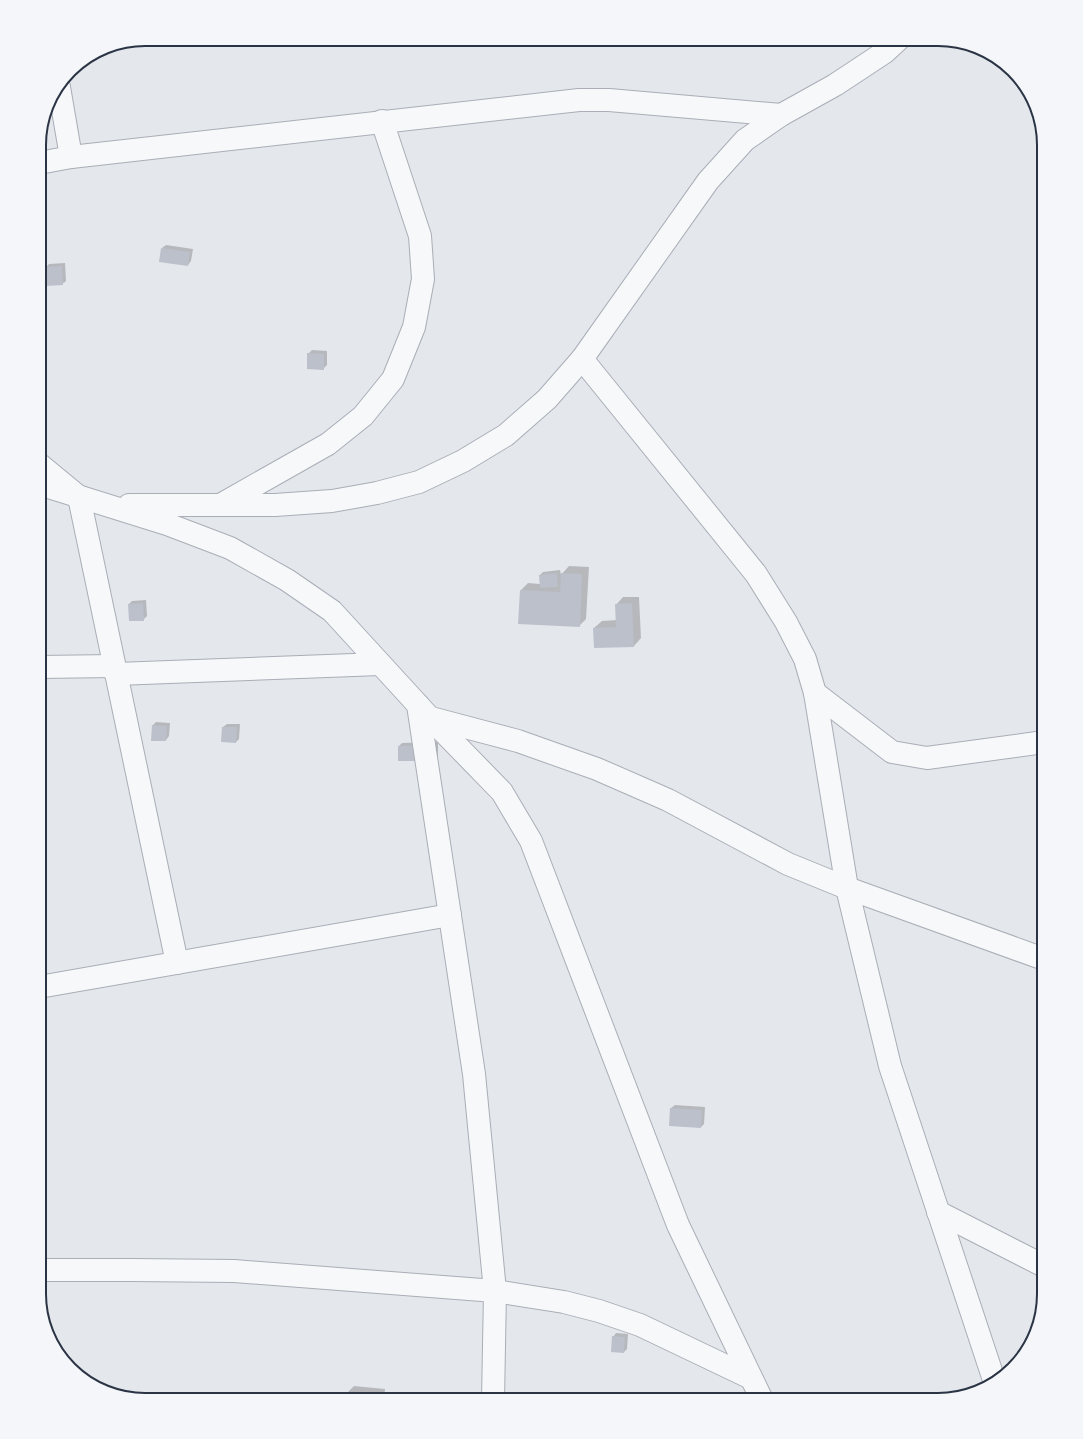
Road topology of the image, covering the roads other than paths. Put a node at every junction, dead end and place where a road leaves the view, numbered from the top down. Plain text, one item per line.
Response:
1 (891, 46) edge
2 (60, 94) edge
3 (780, 115) junction
4 (382, 122) junction
5 (71, 157) junction
6 (46, 162) edge
7 (582, 359) junction
8 (46, 470) edge
9 (46, 486) edge
10 (79, 497) junction
11 (106, 505) junction
12 (221, 505) junction
13 (380, 664) junction
14 (46, 667) edge
15 (115, 670) junction
16 (815, 693) junction
17 (424, 711) junction
18 (1037, 743) edge
19 (847, 888) junction
20 (450, 916) junction
21 (1037, 956) edge
22 (177, 963) junction
23 (46, 986) edge
24 (938, 1212) junction
25 (1037, 1262) edge
26 (46, 1270) edge
27 (495, 1291) junction
28 (993, 1376) edge
29 (751, 1378) junction
30 (493, 1393) edge
31 (758, 1393) edge

1 - 3 street
2 - 5 street
3 - 4 street
3 - 7 street
4 - 5 street
4 - 12 street
5 - 6 street
7 - 12 street
7 - 16 street
8 - 10 street
9 - 10 street
10 - 11 street
10 - 15 street
11 - 12 street
11 - 13 street
13 - 15 street
13 - 17 street
14 - 15 street
15 - 22 street
16 - 18 street
16 - 19 street
17 - 19 street
17 - 20 street
17 - 29 street
19 - 21 street
19 - 24 street
20 - 22 street
20 - 27 street
22 - 23 street
24 - 25 street
24 - 28 street
26 - 27 street
27 - 29 street
27 - 30 street
29 - 31 street

